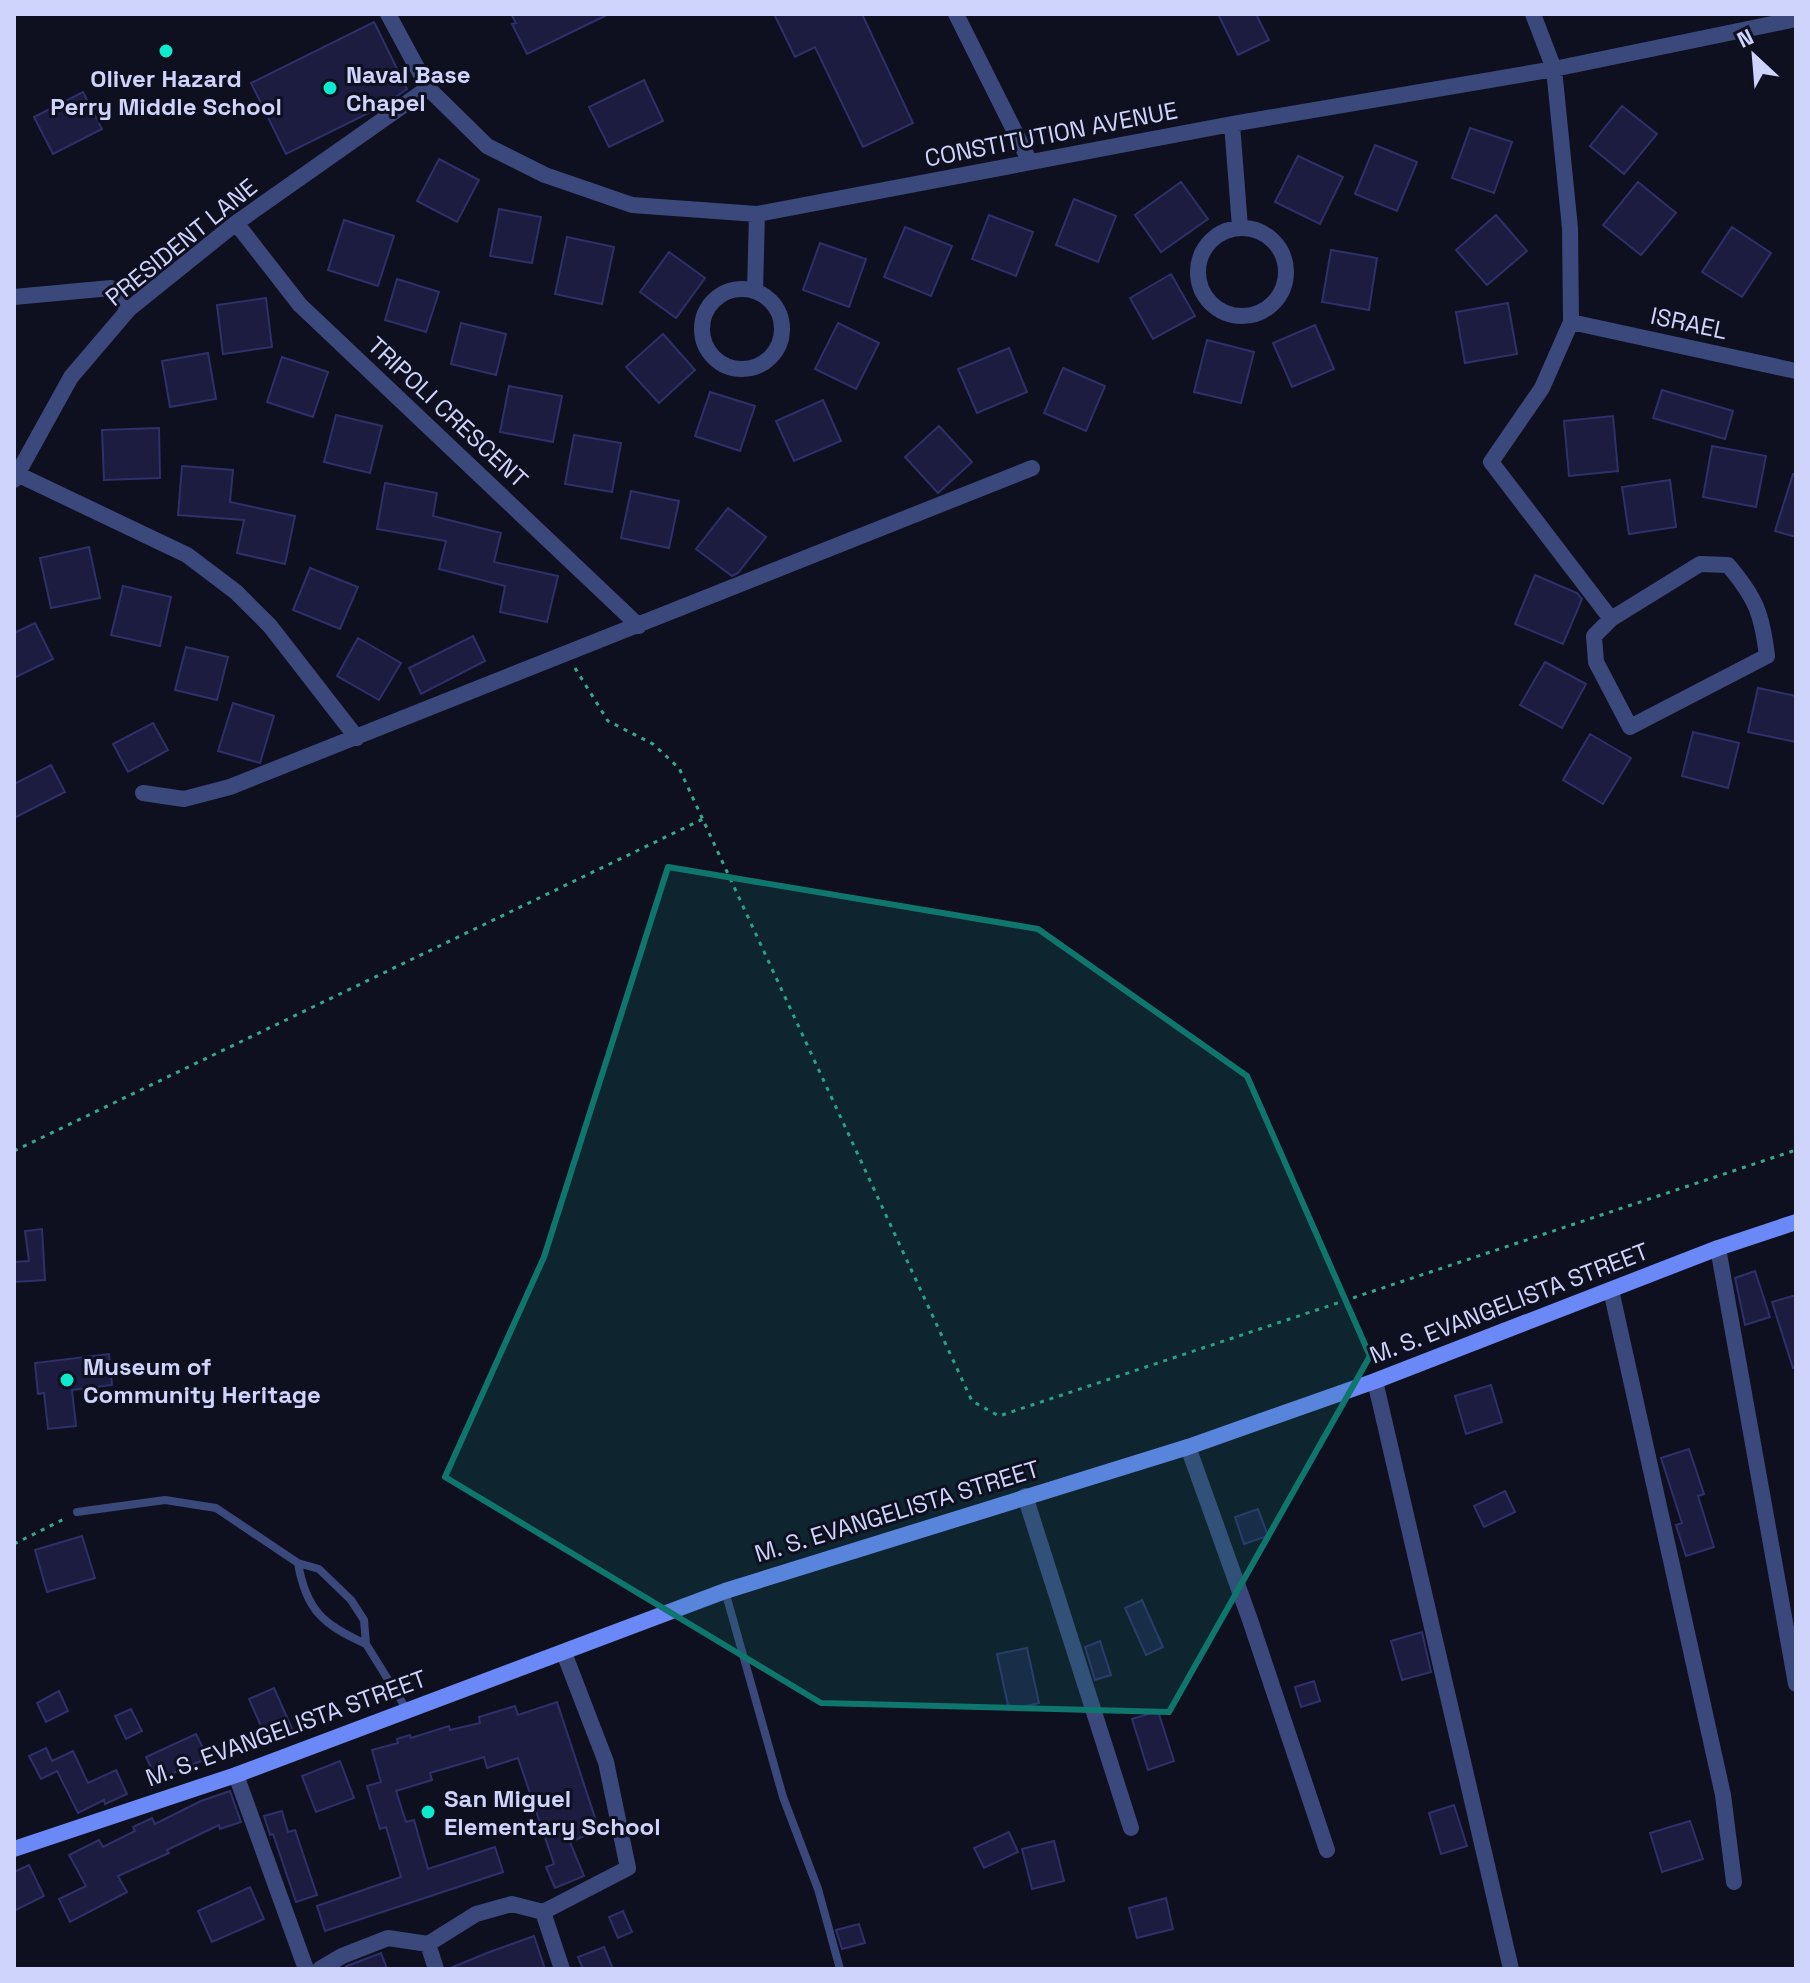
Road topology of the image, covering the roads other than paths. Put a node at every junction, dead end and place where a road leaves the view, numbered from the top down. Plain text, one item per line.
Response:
1 (388, 14) edge
2 (956, 14) edge
3 (1533, 14) edge
4 (1796, 19) edge
5 (1554, 69) junction
6 (428, 88) junction
7 (1232, 124) junction
8 (1030, 162) junction
9 (757, 214) junction
10 (236, 223) junction
11 (1240, 227) junction
12 (755, 291) junction
13 (14, 297) edge
14 (129, 309) junction
15 (1571, 322) junction
16 (1796, 371) edge
17 (1032, 468) dead end
18 (16, 477) edge
19 (1611, 619) junction
20 (639, 626) junction
21 (357, 738) junction
22 (143, 793) dead end
23 (1796, 1222) edge
24 (1718, 1248) junction
25 (1611, 1290) junction
26 (1375, 1381) junction
27 (1188, 1447) junction
28 (1025, 1496) junction
29 (77, 1512) road end
30 (298, 1563) junction
31 (725, 1591) junction
32 (366, 1644) junction
33 (564, 1653) junction
34 (1796, 1684) edge
35 (407, 1710) junction
36 (236, 1775) junction
37 (1131, 1828) dead end
38 (14, 1849) edge
39 (1327, 1850) dead end
40 (1734, 1882) dead end
41 (543, 1912) junction
42 (428, 1944) junction
43 (306, 1969) edge
44 (320, 1969) edge
45 (436, 1969) edge
46 (562, 1969) edge
47 (840, 1969) edge
48 (1511, 1969) edge

1 - 6 street, CONSTITUTION AVENUE
2 - 8 street
3 - 5 street
4 - 5 street, CONSTITUTION AVENUE
5 - 7 street, CONSTITUTION AVENUE
5 - 15 street
6 - 9 street, CONSTITUTION AVENUE
6 - 10 street, PRESIDENT LANE
7 - 8 street, CONSTITUTION AVENUE
7 - 11 street
8 - 9 street, CONSTITUTION AVENUE
9 - 12 street
10 - 14 street, PRESIDENT LANE
10 - 20 street, TRIPOLI CRESCENT
11 - 11 street
12 - 12 street
13 - 14 street
14 - 18 street, PRESIDENT LANE
15 - 16 street, ISRAEL
15 - 19 street
17 - 20 street
18 - 21 street
19 - 19 street
20 - 21 street
21 - 22 street
23 - 24 street, M. S. EVANGELISTA STREET
24 - 25 street, M. S. EVANGELISTA STREET
24 - 34 street
25 - 26 street, M. S. EVANGELISTA STREET
25 - 40 street
26 - 27 street, M. S. EVANGELISTA STREET
26 - 48 street
27 - 28 street, M. S. EVANGELISTA STREET
27 - 39 street
28 - 31 street, M. S. EVANGELISTA STREET
28 - 37 street
29 - 30 lane
30 - 32 lane
30 - 32 lane
31 - 33 street, M. S. EVANGELISTA STREET
31 - 47 lane
32 - 35 lane
33 - 35 street, M. S. EVANGELISTA STREET
33 - 41 street
35 - 36 street, M. S. EVANGELISTA STREET
36 - 38 street, M. S. EVANGELISTA STREET
36 - 43 street
41 - 42 street
41 - 46 street
42 - 44 street
42 - 45 street

